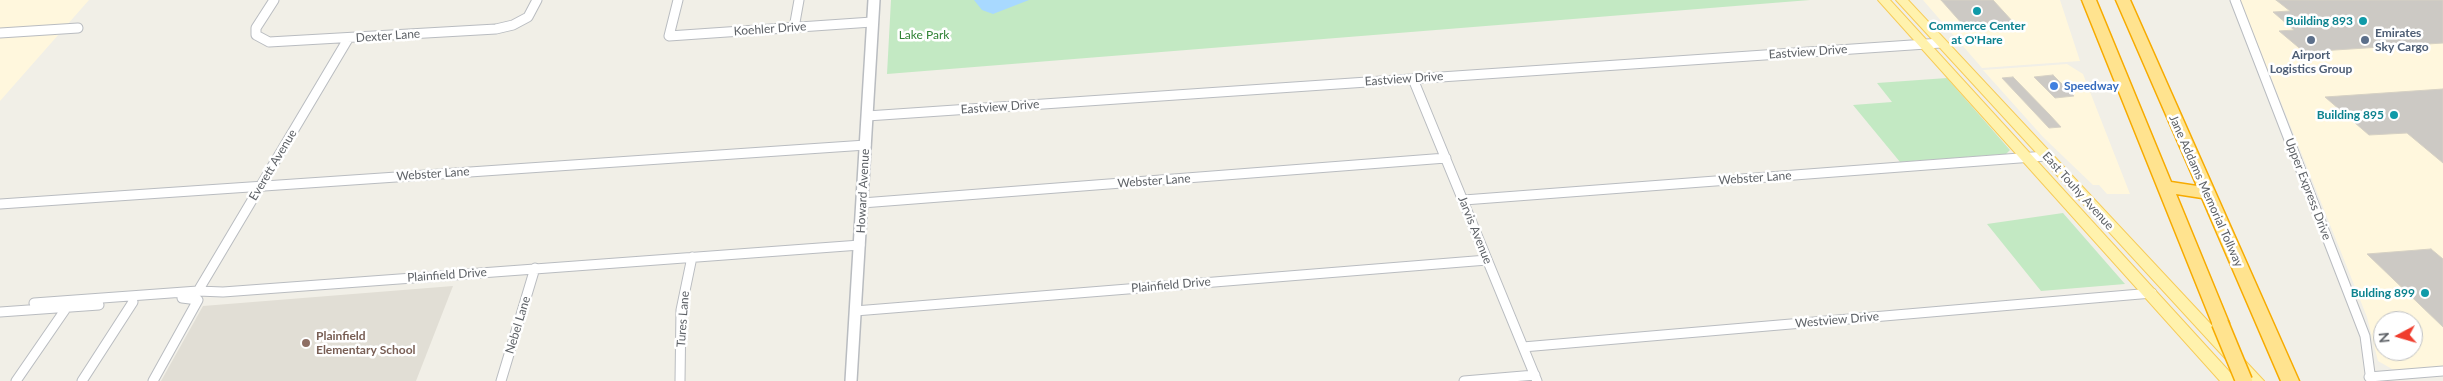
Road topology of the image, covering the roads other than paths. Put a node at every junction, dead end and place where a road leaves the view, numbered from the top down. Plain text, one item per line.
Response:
1 (274, 0) edge
2 (537, 0) edge
3 (678, 0) edge
4 (799, 0) edge
5 (874, 0) edge
6 (1884, 0) edge
7 (1902, 0) edge
8 (2089, 0) edge
9 (2123, 0) edge
10 (2235, 0) edge
11 (872, 22) junction
12 (78, 28) dead end
13 (794, 28) junction
14 (0, 33) edge
15 (348, 38) junction
16 (1941, 42) junction
17 (1924, 44) junction
18 (1412, 79) junction
19 (867, 116) junction
20 (866, 145) junction
21 (2046, 156) junction
22 (2026, 157) junction
23 (1446, 158) junction
24 (261, 186) junction
25 (2164, 186) junction
26 (2208, 194) junction
27 (1464, 200) junction
28 (862, 203) junction
29 (0, 204) edge
30 (860, 245) junction
31 (692, 257) junction
32 (1488, 260) junction
33 (535, 268) junction
34 (198, 291) junction
35 (2152, 293) junction
36 (133, 302) junction
37 (34, 303) dead end
38 (67, 307) junction
39 (856, 311) junction
40 (2, 314) edge
41 (1522, 347) junction
42 (2443, 371) edge
43 (1536, 378) edge
44 (2370, 379) edge
45 (16, 381) edge
46 (82, 381) edge
47 (153, 381) edge
48 (501, 381) edge
49 (680, 381) edge
50 (851, 381) edge
51 (1464, 381) edge
52 (2230, 381) edge
53 (2244, 381) edge
54 (2256, 381) edge
55 (2290, 381) edge

1 - 15 street, Dexter Lane
2 - 15 street, Dexter Lane
3 - 13 street, Koehler Drive
4 - 13 street
5 - 11 street, Howard Avenue
6 - 17 main road, East Touhy Avenue
7 - 16 main road, East Touhy Avenue
8 - 25 highway
9 - 26 highway, Jane Addams Memorial Tollway
10 - 44 street, Upper Express Drive
11 - 13 street, Koehler Drive
11 - 19 street, Howard Avenue
12 - 14 street
15 - 24 street, Everett Avenue
16 - 17 street, Eastview Drive
16 - 21 main road, East Touhy Avenue
17 - 18 street, Eastview Drive
17 - 22 main road, East Touhy Avenue
18 - 19 street, Eastview Drive
18 - 23 street, Jarvis Avenue
19 - 20 street, Howard Avenue
20 - 24 street, Webster Lane
20 - 28 street, Howard Avenue
21 - 22 street, Webster Lane
21 - 54 main road, East Touhy Avenue
22 - 27 street, Webster Lane
22 - 35 main road, East Touhy Avenue
23 - 27 street, Jarvis Avenue
23 - 28 street, Webster Lane
24 - 29 street, Webster Lane
24 - 34 street, Everett Avenue
25 - 26 highway
25 - 53 highway, bridge
26 - 55 highway, Jane Addams Memorial Tollway
27 - 32 street, Jarvis Avenue
28 - 30 street, Howard Avenue
30 - 31 street, Plainfield Drive
30 - 39 street, Howard Avenue
31 - 33 street, Plainfield Drive
31 - 49 street, Tures Lane
32 - 39 street, Plainfield Drive
32 - 41 street, Jarvis Avenue
33 - 34 street, Plainfield Drive
33 - 48 street, Nebel Lane
34 - 37 street, Plainfield Drive
35 - 41 street, Westview Drive
35 - 52 main road, East Touhy Avenue
36 - 38 street
36 - 46 street
36 - 47 street
38 - 40 street
38 - 45 street
39 - 50 street, Howard Avenue
41 - 43 street, Jarvis Avenue
42 - 44 street
43 - 51 street

